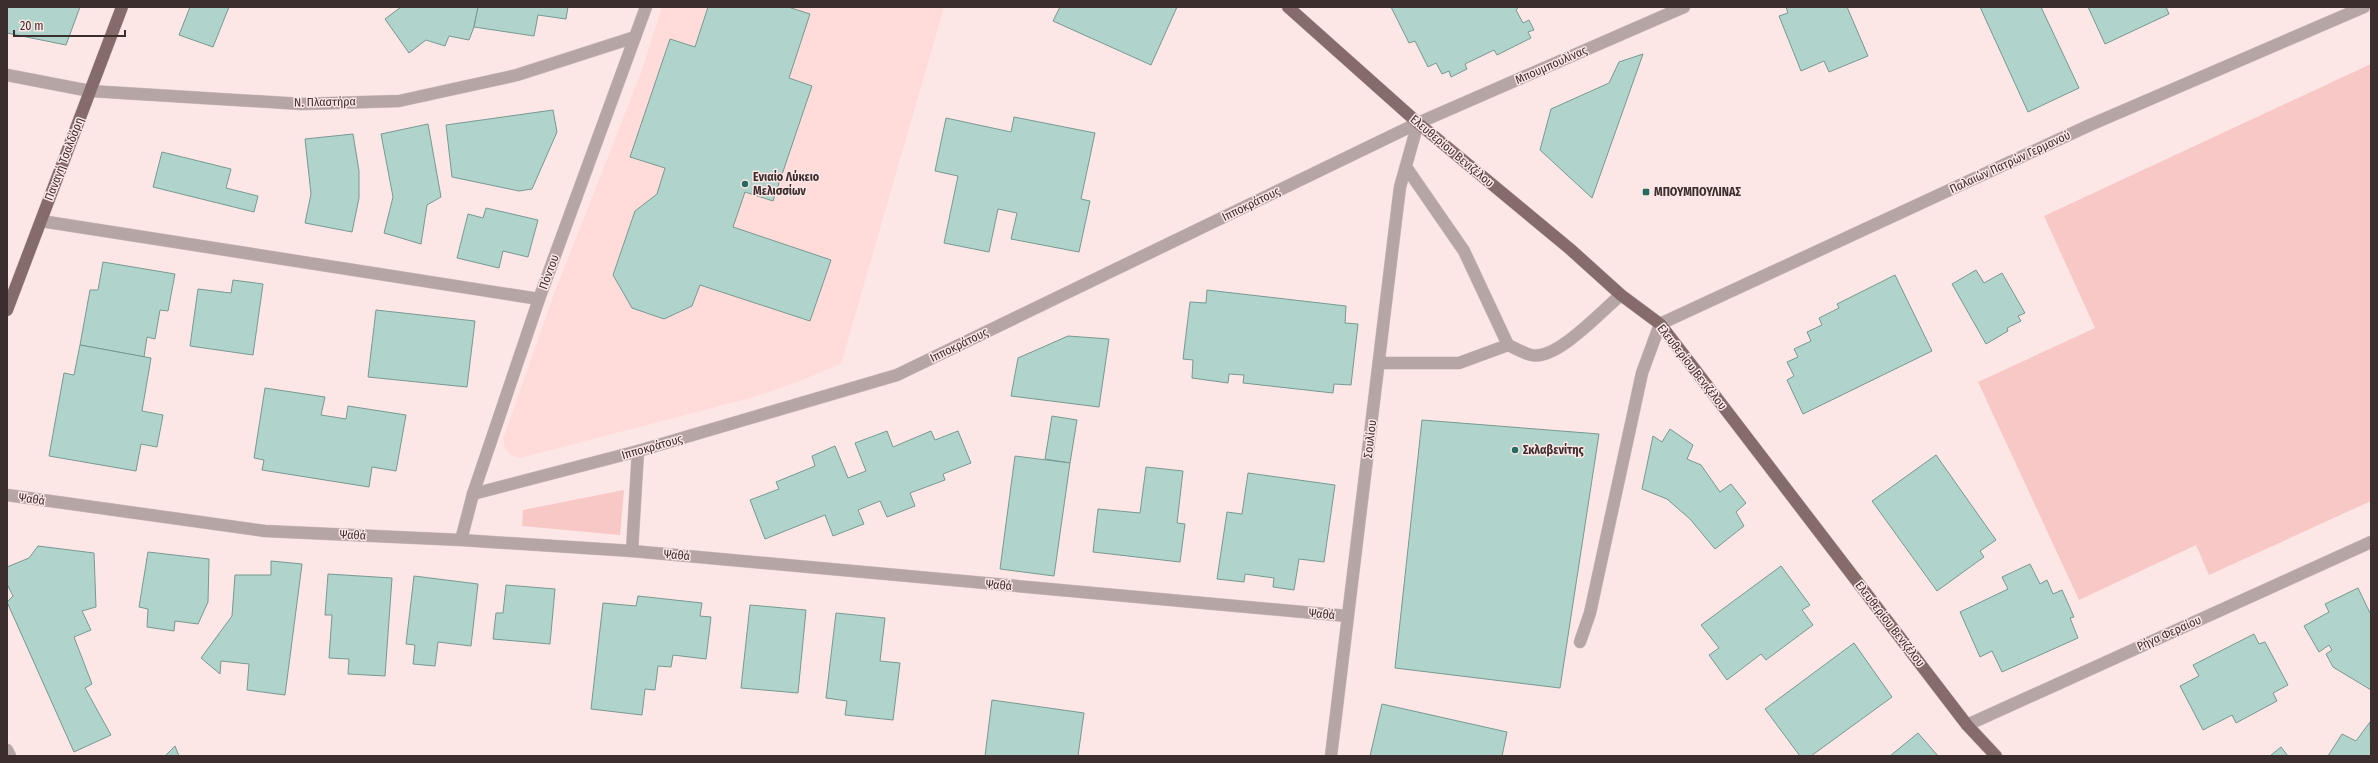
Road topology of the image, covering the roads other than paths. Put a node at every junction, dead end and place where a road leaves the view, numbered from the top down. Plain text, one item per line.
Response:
1 (122, 7) edge
2 (646, 7) edge
3 (1288, 7) edge
4 (1684, 7) edge
5 (2364, 7) edge
6 (636, 37) junction
7 (7, 76) edge
8 (90, 90) junction
9 (1418, 123) junction
10 (1406, 167) junction
11 (41, 221) junction
12 (1620, 295) junction
13 (539, 299) junction
14 (7, 310) edge
15 (1660, 324) junction
16 (1508, 345) junction
17 (1380, 363) junction
18 (638, 451) junction
19 (473, 494) junction
20 (7, 495) edge
21 (461, 540) junction
22 (2371, 542) edge
23 (632, 551) junction
24 (1347, 616) junction
25 (1580, 642) dead end
26 (1967, 724) junction
27 (7, 750) edge
28 (10, 756) edge
29 (1331, 756) edge
30 (1996, 756) edge

1 - 8 main road, Παναγή Τσαλδάρη
2 - 6 street, Πόντου
3 - 9 main road, Ελευθερίου Βενιζέλου
4 - 9 street, Μπουμπουλίνας
5 - 15 street, Παλαιών Πατρών Γερμανού
6 - 8 street, Ν. Πλαστήρα
6 - 13 street, Πόντου
7 - 8 street, Ν. Πλαστήρα
8 - 11 main road, Παναγή Τσαλδάρη
9 - 10 street, Σουλίου
9 - 12 main road, Ελευθερίου Βενιζέλου
9 - 18 street, Ιπποκράτους
10 - 16 street
10 - 17 street, Σουλίου
11 - 13 street
11 - 14 main road, Παναγή Τσαλδάρη
12 - 15 main road, Ελευθερίου Βενιζέλου
12 - 16 street
13 - 19 street, Πόντου
15 - 25 street
15 - 26 main road, Ελευθερίου Βενιζέλου
16 - 17 street
17 - 24 street, Σουλίου
18 - 19 street, Ιπποκράτους
18 - 23 street
19 - 21 street, Πόντου
20 - 21 street, Ψαθά
21 - 23 street, Ψαθά
22 - 26 street, Ρήγα Φεραίου
23 - 24 street, Ψαθά
24 - 29 street, Σουλίου
26 - 30 main road, Ελευθερίου Βενιζέλου
27 - 28 street

